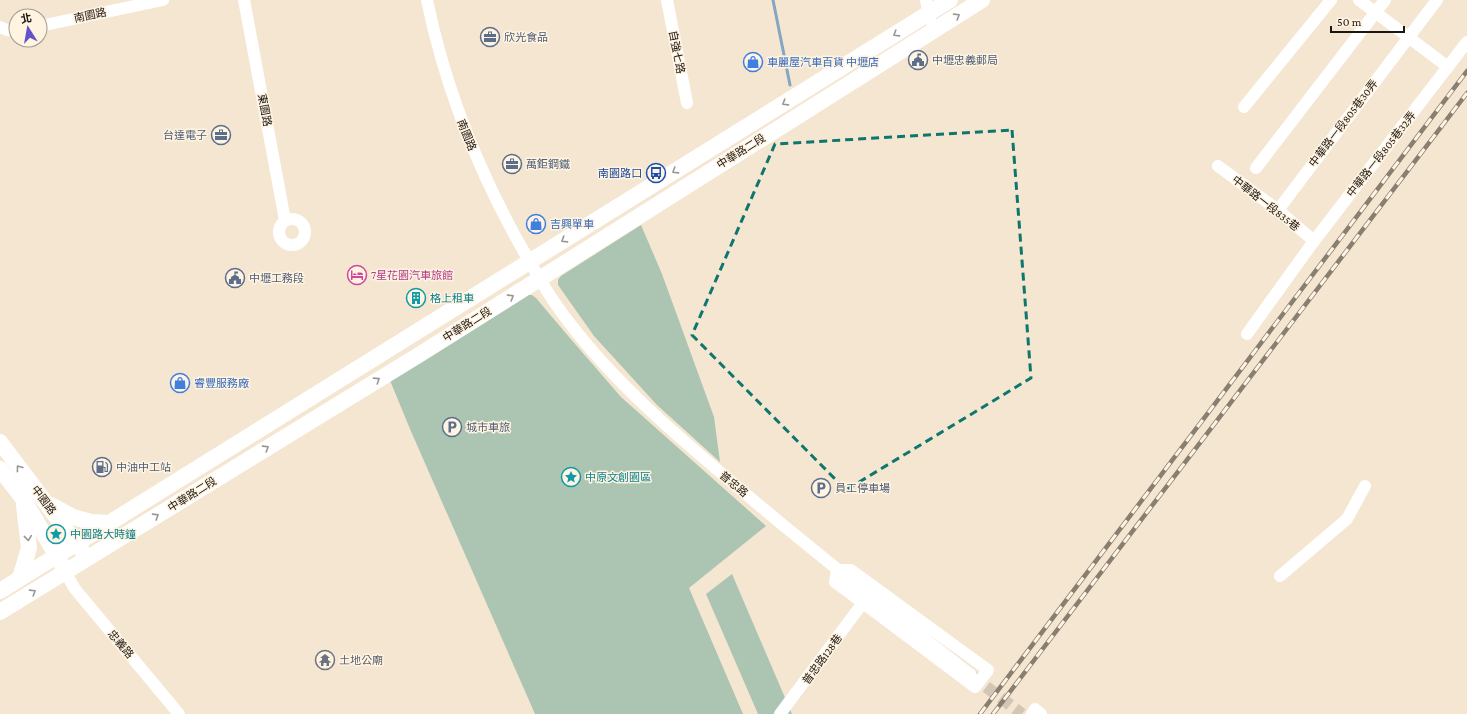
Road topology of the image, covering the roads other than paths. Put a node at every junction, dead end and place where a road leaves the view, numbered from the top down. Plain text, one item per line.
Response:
1 (163, 0) edge
2 (244, 0) edge
3 (428, 0) edge
4 (667, 0) edge
5 (950, 0) edge
6 (982, 0) edge
7 (1331, 0) edge
8 (1358, 0) edge
9 (1385, 0) edge
10 (1437, 0) edge
11 (928, 7) edge
12 (1375, 12) junction
13 (48, 24) edge
14 (932, 31) junction
15 (1408, 37) junction
16 (1467, 42) edge
17 (1448, 68) junction
18 (687, 104) dead end
19 (1244, 107) dead end
20 (1218, 166) dead end
21 (1256, 168) dead end
22 (1278, 210) junction
23 (285, 220) dead end
24 (1314, 241) junction
25 (529, 262) junction
26 (539, 280) junction
27 (1247, 334) dead end
28 (0, 442) edge
29 (0, 469) edge
30 (1365, 486) dead end
31 (24, 500) junction
32 (43, 500) junction
33 (109, 523) junction
34 (77, 543) junction
35 (56, 556) junction
36 (86, 559) junction
37 (837, 570) junction
38 (65, 572) junction
39 (1280, 576) dead end
40 (20, 578) junction
41 (0, 591) edge
42 (862, 604) junction
43 (0, 612) edge
44 (971, 675) tunnel mouth
45 (179, 714) edge
46 (780, 714) edge
47 (1032, 714) edge
48 (1041, 714) edge

1 - 13 street, 南園路
2 - 23 street, 東園路
3 - 25 street, 南園路
4 - 18 street, 自強七路
5 - 11 main road, 中華路二段
14 -> 6 main road, 中華路二段
7 - 19 street
8 - 12 street
9 - 12 street
10 - 15 street, 中華路一段805巷30弄
11 - 14 street
11 -> 25 main road, 中華路二段
12 - 15 street
12 - 21 street
14 - 26 main road, 中華路二段
15 - 17 street
15 - 22 street, 中華路一段805巷30弄
16 - 17 street, 中華路一段805巷32弄
17 - 24 street, 中華路一段805巷32弄
20 - 22 street, 中華路一段835巷
22 - 24 street, 中華路一段835巷
24 - 27 street, 中華路一段805巷32弄
25 - 26 street, 普忠路
25 - 33 main road, 中華路二段
36 -> 26 main road, 中華路二段
26 - 37 street, 普忠路
32 -> 28 main road, 中園路
29 - 31 main road, 中園路
30 - 39 street
31 - 35 main road, 中園路
31 -> 40 main road
32 - 33 main road
32 - 34 main road, 中園路
33 - 34 main road, 中華路二段
34 - 35 main road, 中華路二段
34 - 36 main road, 中園路
35 - 38 main road, 中園路
35 - 40 main road, 中華路二段
36 - 38 main road, 中華路二段
37 - 42 street
37 - 42 street
37 - 44 street, 普忠路
43 -> 38 main road, 中華路二段
38 - 45 street, 忠義路
40 - 41 main road, 中華路二段
42 - 46 street, 普忠路128巷
47 - 48 street

